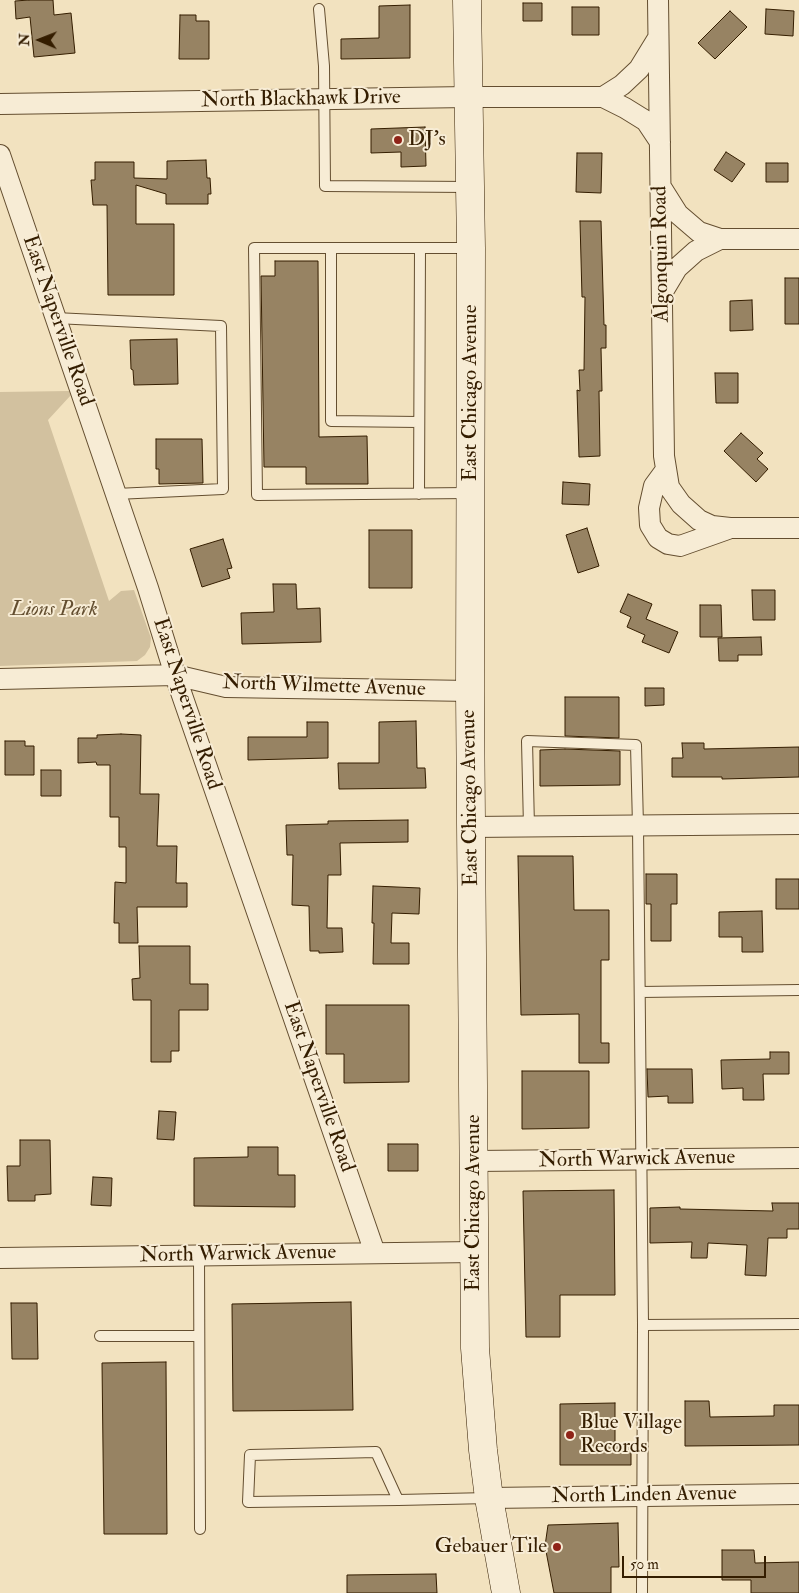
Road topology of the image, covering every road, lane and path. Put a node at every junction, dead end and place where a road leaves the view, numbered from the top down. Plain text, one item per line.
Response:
1 (467, 0) edge
2 (660, 3) edge
3 (319, 9) dead end
4 (658, 38) junction
5 (468, 97) junction
6 (603, 98) junction
7 (324, 100) junction
8 (0, 104) edge
9 (660, 142) junction
10 (0, 155) edge
11 (470, 187) junction
12 (661, 187) junction
13 (720, 239) junction
14 (799, 239) edge
15 (331, 248) junction
16 (420, 248) junction
17 (471, 248) junction
18 (662, 293) junction
19 (56, 318) junction
20 (419, 422) junction
21 (665, 471) junction
22 (470, 493) junction
23 (116, 494) junction
24 (419, 494) junction
25 (730, 528) junction
26 (799, 528) edge
27 (175, 676) junction
28 (0, 679) edge
29 (470, 691) junction
30 (799, 824) edge
31 (638, 826) junction
32 (471, 827) junction
33 (529, 827) junction
34 (799, 990) edge
35 (640, 992) junction
36 (799, 1158) edge
37 (642, 1160) junction
38 (474, 1161) junction
39 (475, 1252) junction
40 (375, 1253) junction
41 (199, 1255) junction
42 (0, 1258) edge
43 (799, 1324) edge
44 (643, 1325) junction
45 (100, 1336) dead end
46 (199, 1336) junction
47 (799, 1494) edge
48 (642, 1496) junction
49 (489, 1498) junction
50 (398, 1500) junction
51 (200, 1529) dead end
52 (506, 1593) edge
53 (642, 1593) edge

1 - 5 main road, East Chicago Avenue
2 - 4 street, Algonquin Road
3 - 7 lane
4 - 6 street
4 - 9 street, Algonquin Road
5 - 6 street, North Blackhawk Drive
5 - 7 street, North Blackhawk Drive
5 - 11 main road, East Chicago Avenue
6 - 9 street, North Blackhawk Drive
7 - 8 street, North Blackhawk Drive
7 - 11 lane
9 - 12 street, Algonquin Road
10 - 19 street, East Naperville Road
11 - 17 main road, East Chicago Avenue
12 - 13 street
12 - 18 street, Algonquin Road
13 - 14 street
13 - 18 street
15 - 16 lane
15 - 20 lane
15 - 24 lane
16 - 17 lane
16 - 20 lane
17 - 22 main road, East Chicago Avenue
18 - 21 street, Algonquin Road
19 - 23 street, East Naperville Road
19 - 23 lane
20 - 24 lane
21 - 25 street, Algonquin Road
21 - 25 street
22 - 24 lane
22 - 29 main road, East Chicago Avenue
23 - 27 street, East Naperville Road
25 - 26 street
27 - 28 street, North Wilmette Avenue
27 - 29 street, North Wilmette Avenue
27 - 40 street, East Naperville Road
29 - 32 main road, East Chicago Avenue
30 - 31 street
31 - 33 street
31 - 33 lane
31 - 35 lane
32 - 33 street
32 - 38 main road, East Chicago Avenue
34 - 35 lane
35 - 37 lane
36 - 37 street, North Warwick Avenue
37 - 38 street, North Warwick Avenue
37 - 44 lane
38 - 39 main road, East Chicago Avenue
39 - 40 street, North Warwick Avenue
39 - 49 main road, East Chicago Avenue
40 - 41 street, North Warwick Avenue
41 - 42 street, North Warwick Avenue
41 - 46 lane
43 - 44 lane
44 - 48 lane
45 - 46 lane
46 - 51 lane
47 - 48 street, North Linden Avenue
48 - 49 street, North Linden Avenue
48 - 53 lane
49 - 50 lane
49 - 52 main road, East Chicago Avenue
50 - 50 lane

